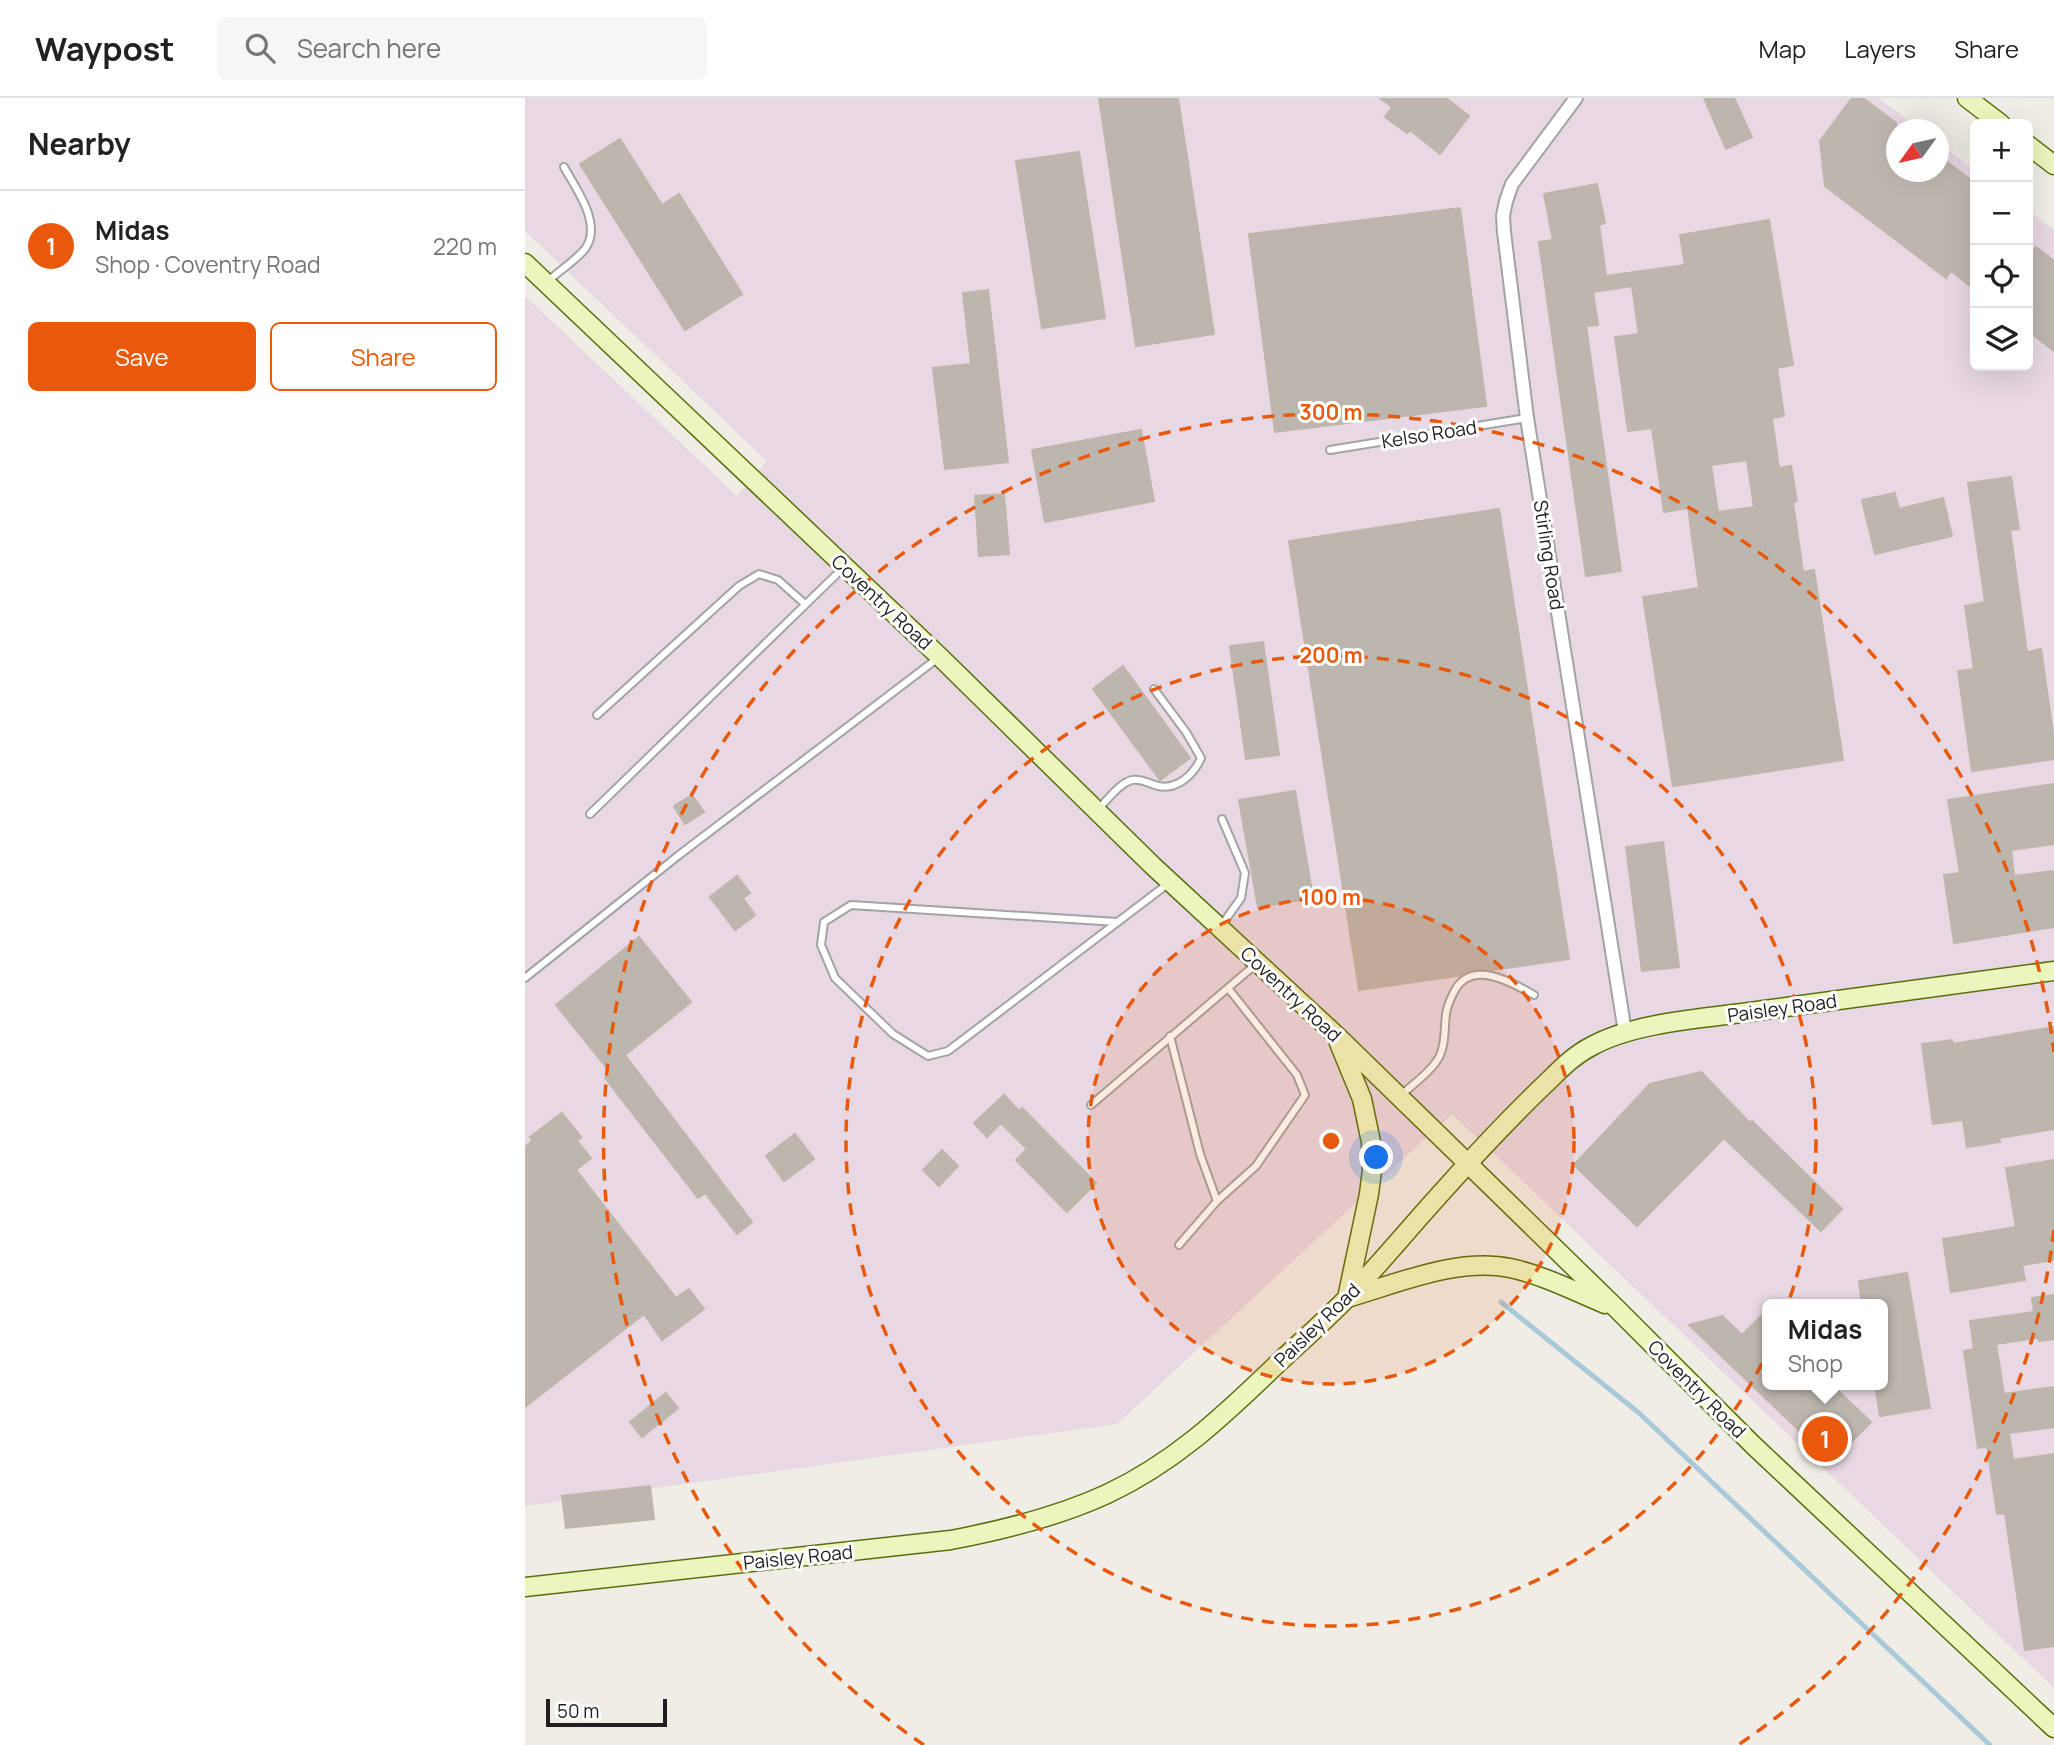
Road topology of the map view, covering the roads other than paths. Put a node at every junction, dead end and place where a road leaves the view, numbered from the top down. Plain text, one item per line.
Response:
1 (1576, 98) edge
2 (1967, 98) edge
3 (1994, 119) edge
4 (2033, 149) edge
5 (2054, 165) edge
6 (564, 167) dead end
7 (525, 264) edge
8 (546, 283) junction
9 (1527, 418) junction
10 (1330, 450) dead end
11 (844, 567) junction
12 (805, 604) junction
13 (940, 657) junction
14 (1154, 689) dead end
15 (597, 715) dead end
16 (1097, 811) junction
17 (590, 814) dead end
18 (1221, 819) dead end
19 (1170, 881) junction
20 (1117, 922) junction
21 (1220, 928) junction
22 (1258, 963) junction
23 (2054, 971) edge
24 (525, 978) edge
25 (1228, 988) junction
26 (1534, 995) dead end
27 (1625, 1032) junction
28 (1170, 1036) junction
29 (1337, 1037) junction
30 (1399, 1097) junction
31 (1091, 1105) dead end
32 (1467, 1164) junction
33 (1217, 1201) junction
34 (1179, 1245) dead end
35 (1347, 1298) junction
36 (1617, 1309) junction
37 (525, 1587) edge
38 (2054, 1728) edge

1 - 9 street, Stirling Road
2 - 3 main road
4 - 5 main road
6 - 8 lane
7 - 8 main road, Coventry Road
8 - 11 main road, Coventry Road
9 - 10 lane, Kelso Road
9 - 27 street, Stirling Road
11 - 12 lane
11 - 13 main road, Coventry Road
12 - 15 lane
12 - 17 lane
13 - 16 main road, Coventry Road
13 - 24 lane
14 - 16 lane
16 - 19 main road, Coventry Road
18 - 21 lane
19 - 20 lane
19 - 21 main road, Coventry Road
20 - 20 lane
21 - 22 main road, Coventry Road
22 - 25 lane
22 - 29 main road, Coventry Road
23 - 27 main road, Paisley Road
25 - 28 lane
25 - 33 lane
26 - 30 lane
27 - 32 main road, Paisley Road
28 - 31 lane
28 - 33 lane
29 - 30 main road, Coventry Road
29 - 35 main road
30 - 32 main road, Coventry Road
32 - 35 main road, Paisley Road
32 - 36 main road, Coventry Road
33 - 34 lane
35 - 36 main road
35 - 37 main road, Paisley Road
36 - 38 main road, Coventry Road

